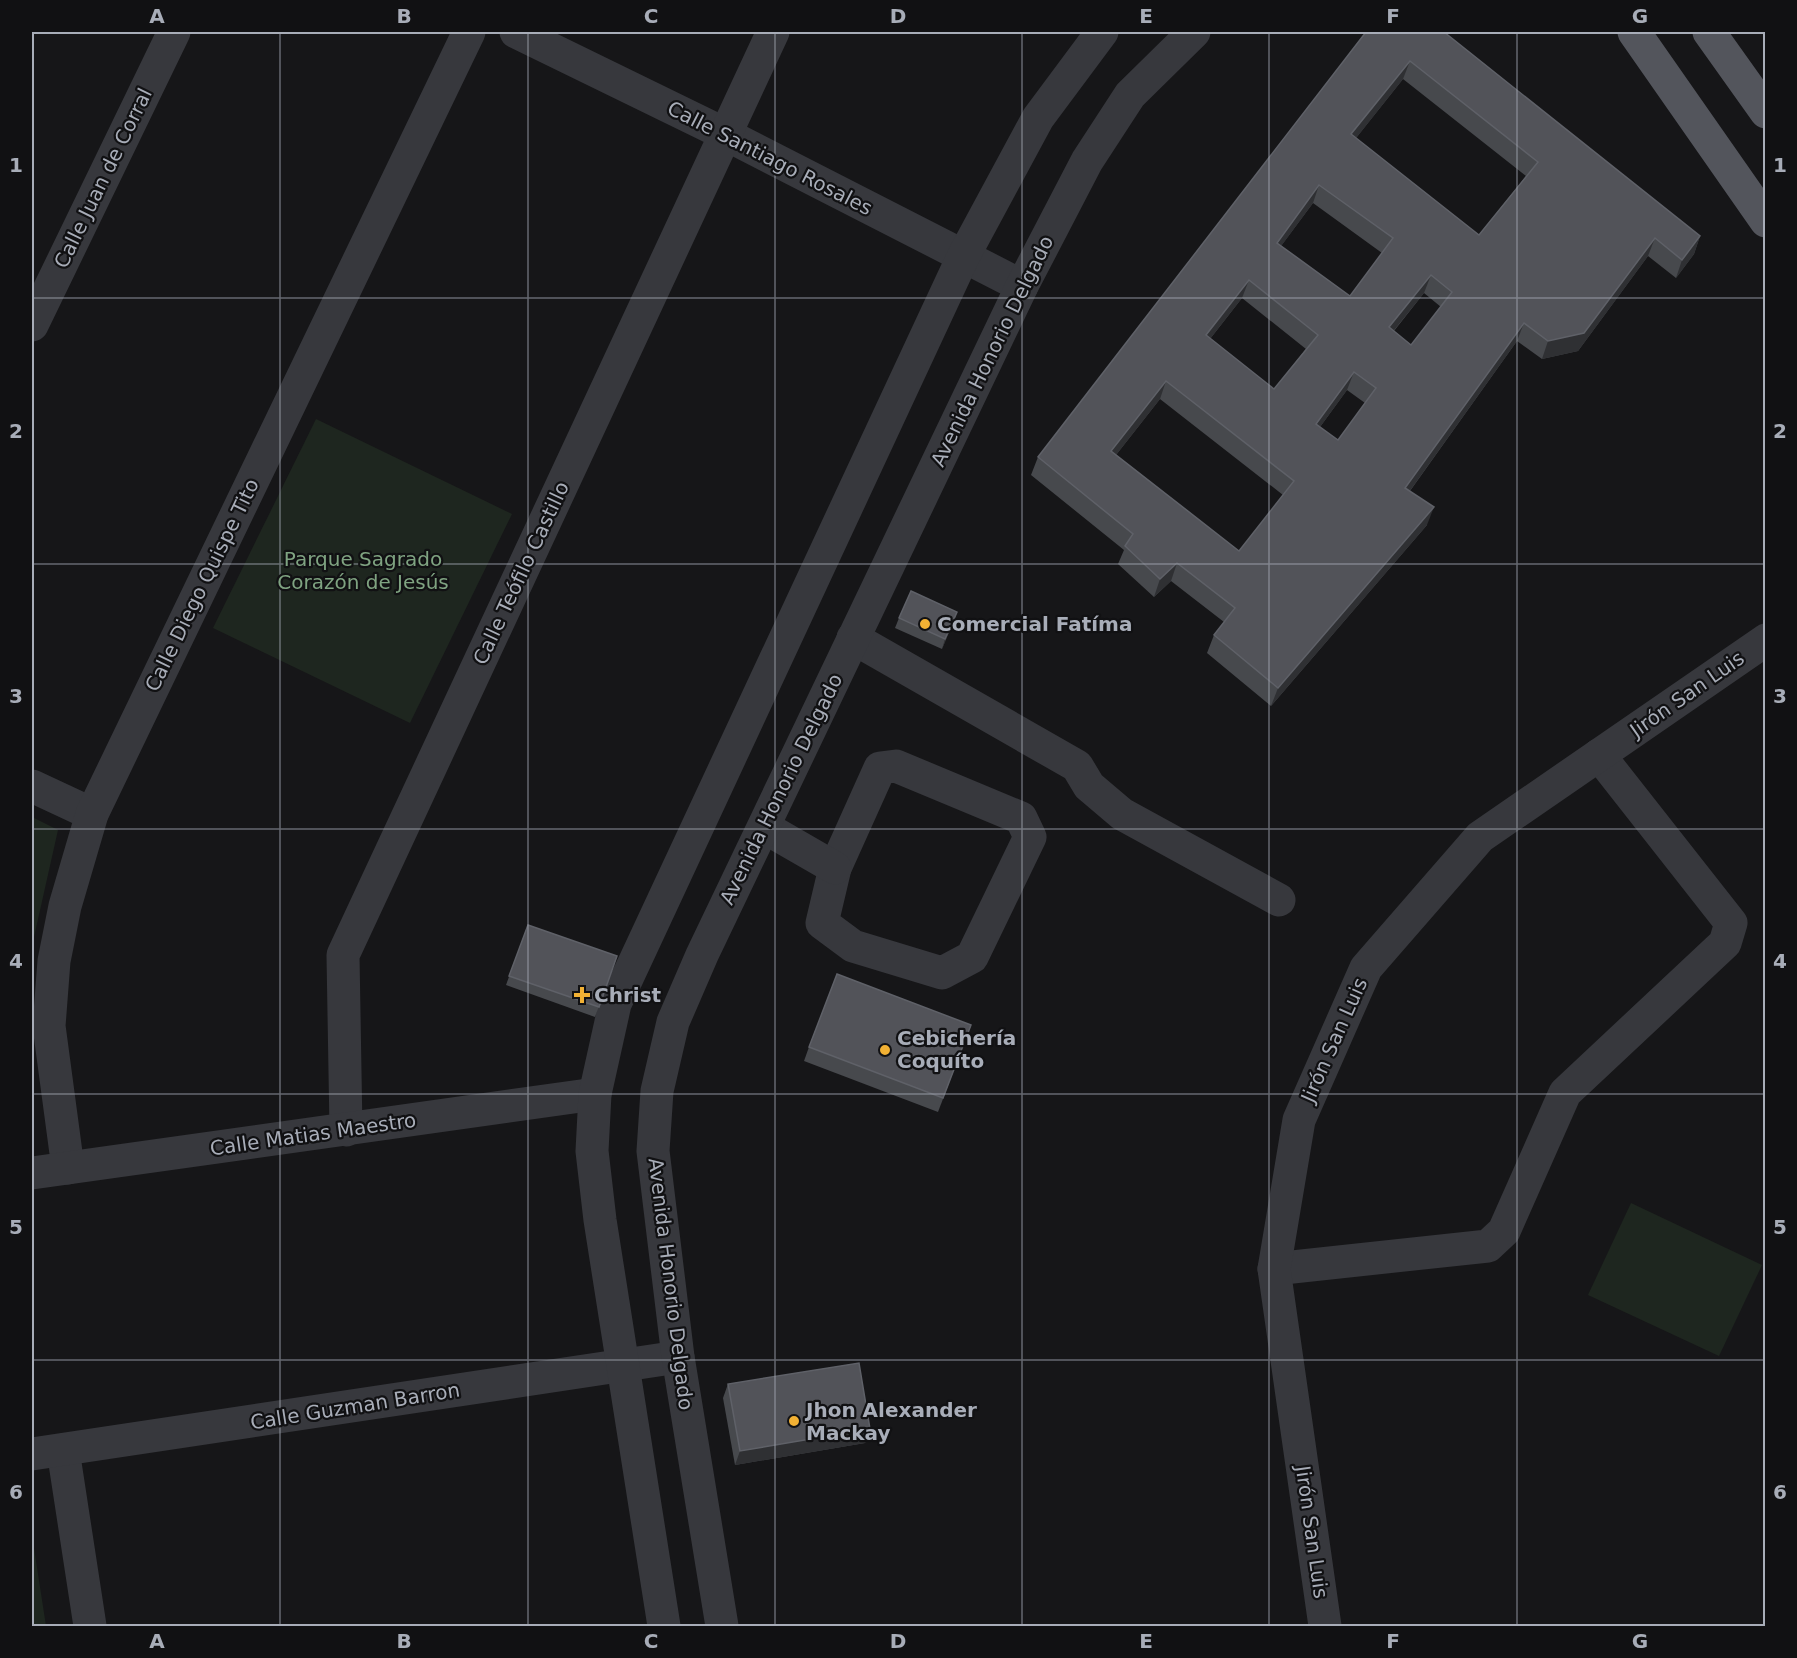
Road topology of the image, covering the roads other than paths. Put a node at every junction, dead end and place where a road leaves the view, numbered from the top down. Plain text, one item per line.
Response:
1 (174, 32) edge
2 (469, 32) edge
3 (516, 32) edge
4 (773, 32) edge
5 (1102, 32) edge
6 (1194, 32) edge
7 (1634, 32) edge
8 (1709, 32) edge
9 (1766, 112) edge
10 (726, 134) junction
11 (1766, 221) edge
12 (963, 257) junction
13 (1022, 286) junction
14 (32, 325) edge
15 (853, 638) junction
16 (1766, 640) edge
17 (1599, 755) junction
18 (32, 786) edge
19 (92, 814) junction
20 (764, 827) junction
21 (835, 868) junction
22 (1279, 900) dead end
23 (595, 1094) junction
24 (346, 1130) junction
25 (68, 1168) junction
26 (32, 1173) edge
27 (1274, 1269) junction
28 (678, 1357) junction
29 (623, 1365) junction
30 (63, 1450) junction
31 (32, 1454) edge
32 (90, 1626) edge
33 (664, 1626) edge
34 (722, 1626) edge
35 (1325, 1626) edge

1 - 14 street, Calle Juan de Corral
2 - 19 street, Calle Diego Quispe Tito
3 - 10 street, Calle Santiago Rosales
4 - 10 street, Calle Teófilo Castillo
5 - 12 street
6 - 13 street, Avenida Honorio Delgado
7 - 11 main road
8 - 9 main road
10 - 12 street, Calle Santiago Rosales
10 - 24 street, Calle Teófilo Castillo
12 - 13 street, Calle Santiago Rosales
12 - 23 street
13 - 15 street, Avenida Honorio Delgado
15 - 20 street, Avenida Honorio Delgado
15 - 22 street
16 - 17 street, Jirón San Luis
17 - 27 street, Jirón San Luis
17 - 27 street
18 - 19 street
19 - 25 street, Calle Diego Quispe Tito
20 - 21 street
20 - 28 street, Avenida Honorio Delgado
21 - 21 street
23 - 24 street, Calle Matias Maestro
23 - 29 street
24 - 25 street, Calle Matias Maestro
25 - 26 street, Calle Matias Maestro
27 - 35 street, Jirón San Luis
28 - 29 street, Calle Guzman Barron
28 - 34 street, Avenida Honorio Delgado
29 - 30 street, Calle Guzman Barron
29 - 33 street
30 - 31 street, Calle Guzman Barron
30 - 32 street

